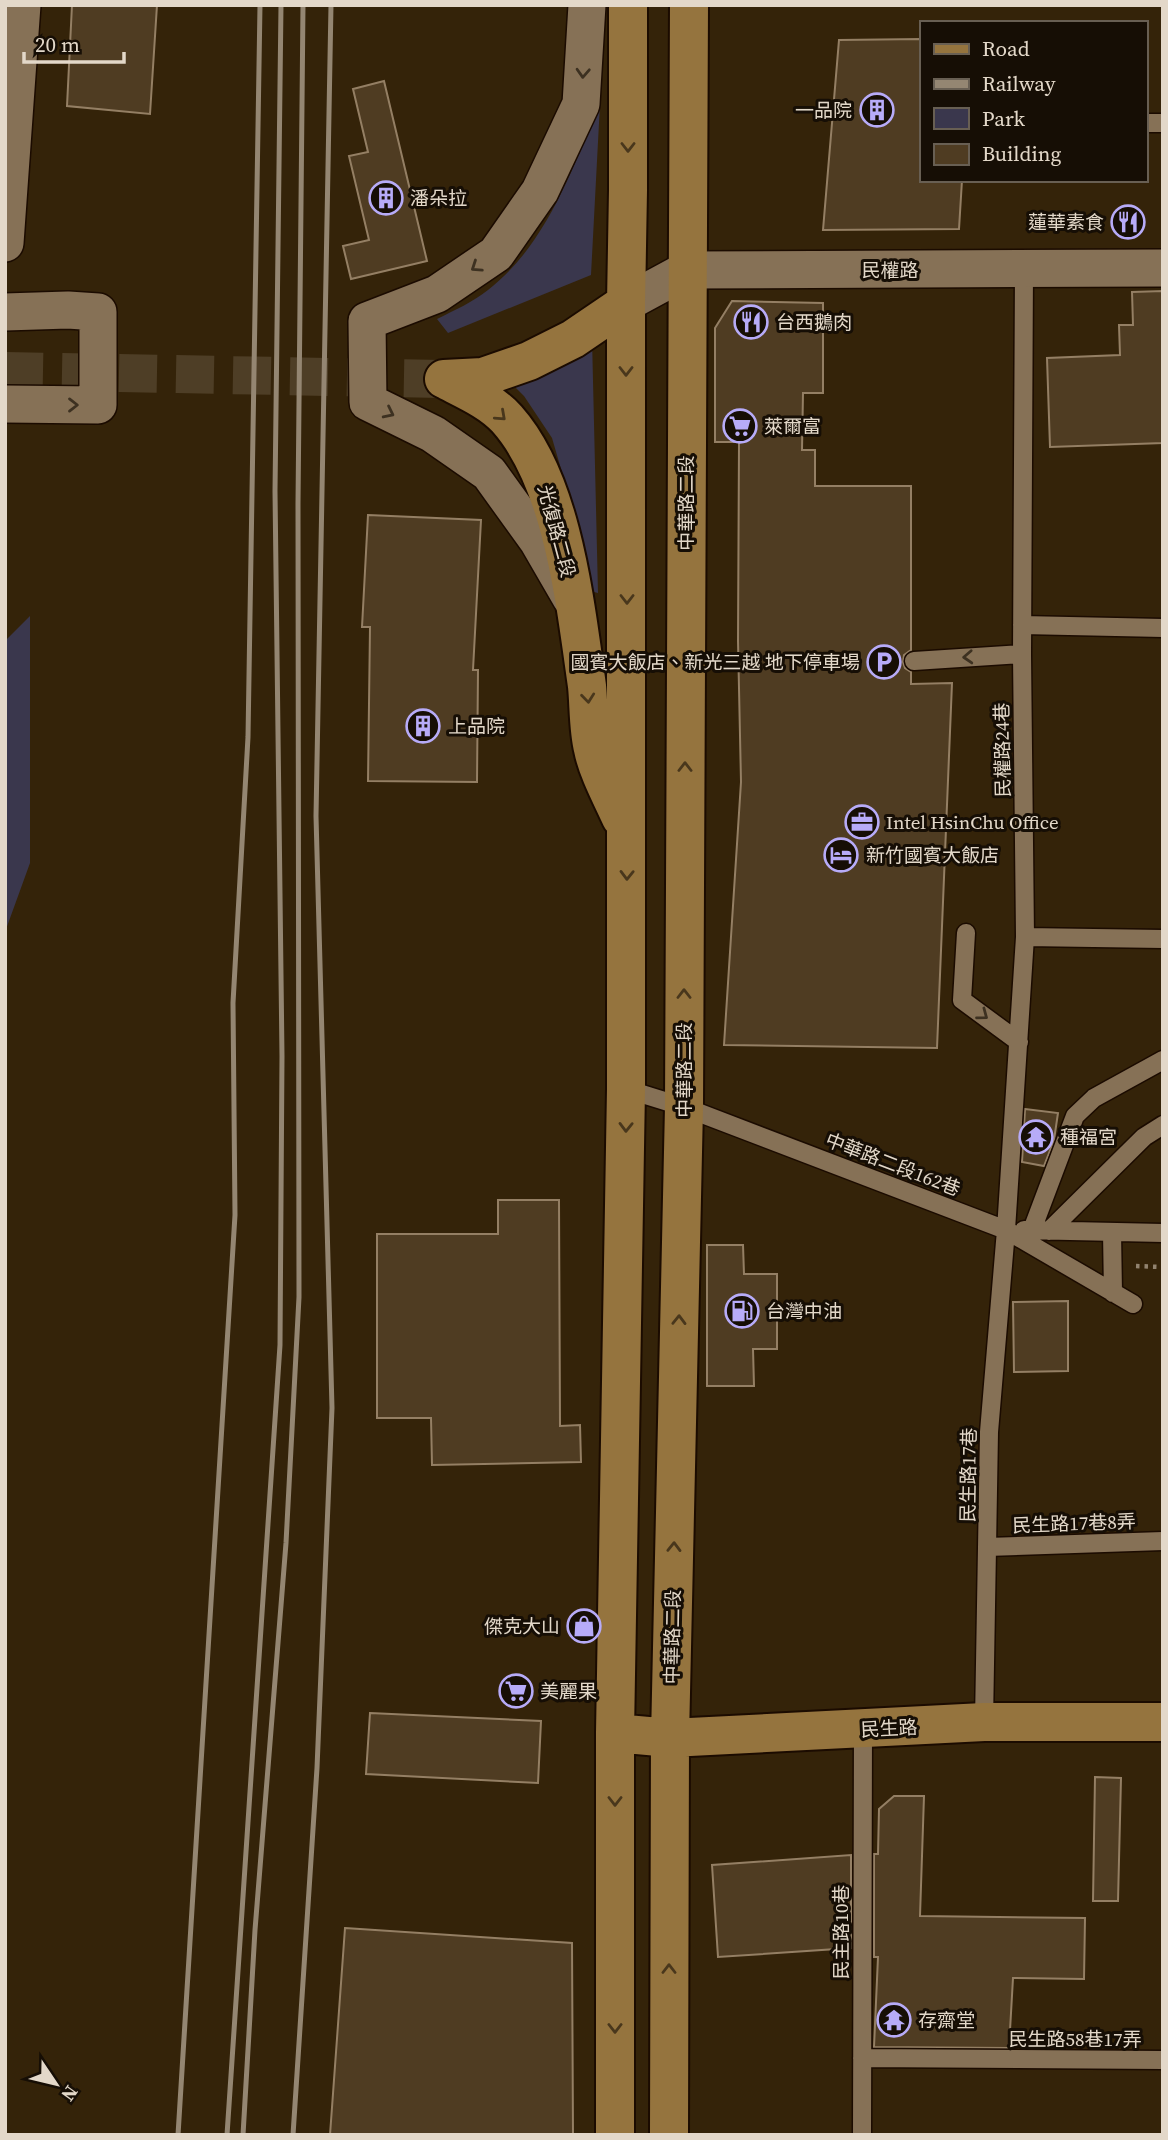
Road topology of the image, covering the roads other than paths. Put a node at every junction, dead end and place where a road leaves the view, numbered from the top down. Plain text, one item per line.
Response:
1 (22, 5) edge
2 (587, 5) edge
3 (628, 5) edge
4 (689, 5) edge
5 (5, 243) edge
6 (1163, 268) edge
7 (687, 270) junction
8 (1024, 270) junction
9 (625, 303) junction
10 (5, 312) edge
11 (5, 404) edge
12 (574, 603) junction
13 (1022, 625) junction
14 (1163, 628) edge
15 (1022, 654) junction
16 (914, 661) dead end
17 (628, 835) junction
18 (966, 933) dead end
19 (1026, 937) junction
20 (1163, 939) edge
21 (1019, 1042) junction
22 (1163, 1060) edge
23 (626, 1089) junction
24 (684, 1107) junction
25 (1163, 1125) edge
26 (1006, 1230) junction
27 (1041, 1231) junction
28 (1112, 1232) junction
29 (1163, 1233) edge
30 (1113, 1293) junction
31 (1133, 1304) dead end
32 (1163, 1541) edge
33 (987, 1547) junction
34 (984, 1722) junction
35 (1163, 1722) edge
36 (863, 1729) junction
37 (615, 1732) junction
38 (670, 1738) junction
39 (862, 2058) junction
40 (1163, 2060) edge
41 (615, 2135) edge
42 (669, 2135) edge
43 (862, 2135) edge

1 - 5 street
2 -> 12 street
3 -> 9 street
4 - 7 street, 中華路二段
6 - 8 street, 民權路
7 - 8 street, 民權路
7 - 9 street, 民權路
24 -> 7 street, 中華路二段
8 - 13 lane, 民權路24巷
9 -> 12 street, 光復路二段
9 -> 17 street
11 -> 10 street
12 -> 17 street, 光復路二段
13 - 14 lane
13 - 15 lane, 民權路24巷
15 -> 16 lane
15 - 19 lane, 民權路24巷
17 -> 23 street
18 -> 21 lane
19 - 20 lane
19 - 21 lane, 民權路24巷
21 - 26 lane, 民權路24巷
22 - 27 lane
23 - 24 lane, 中華路二段162巷
23 -> 37 street
24 - 26 lane, 中華路二段162巷
38 -> 24 street, 中華路二段
25 - 27 lane
26 - 27 lane
26 - 30 lane, 中華路二段162巷
26 - 33 lane, 民生路17巷
27 - 28 lane
28 - 29 lane
28 - 30 lane
30 - 31 lane, 中華路二段162巷
32 - 33 lane, 民生路17巷8弄
33 - 34 lane, 民生路17巷
34 - 35 street, 民生路
34 - 36 street, 民生路
36 - 38 street, 民生路
36 - 39 lane, 民主路10巷
37 - 38 street, 民生路
37 -> 41 street
42 -> 38 street, 中華路二段
39 - 40 lane, 民生路58巷17弄
39 - 43 lane, 民主路10巷

